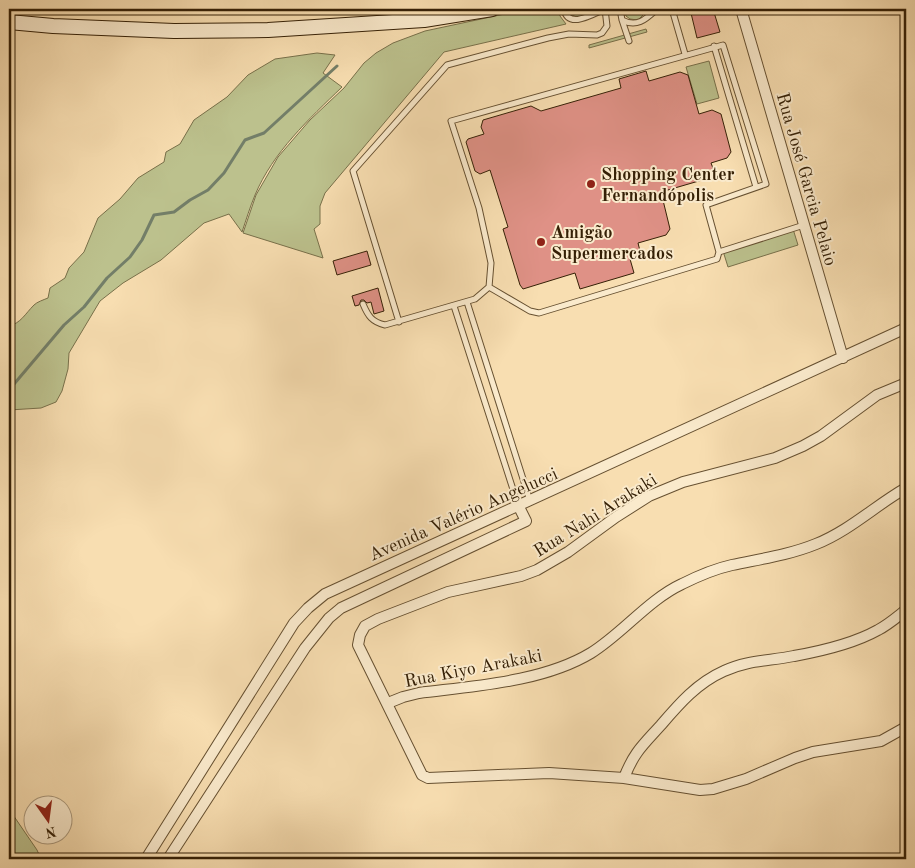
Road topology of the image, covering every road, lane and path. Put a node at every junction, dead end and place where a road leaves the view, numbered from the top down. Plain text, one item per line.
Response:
1 (388, 9) edge
2 (492, 9) edge
3 (564, 9) edge
4 (605, 9) edge
5 (620, 9) edge
6 (657, 9) edge
7 (672, 9) edge
8 (741, 9) edge
9 (622, 20) junction
10 (9, 22) edge
11 (382, 23) junction
12 (629, 41) dead end
13 (714, 46) junction
14 (685, 54) junction
15 (756, 187) junction
16 (804, 225) junction
17 (719, 252) junction
18 (489, 287) junction
19 (467, 302) junction
20 (363, 304) dead end
21 (454, 306) junction
22 (399, 322) junction
23 (906, 328) edge
24 (843, 358) junction
25 (906, 383) edge
26 (906, 488) edge
27 (530, 502) junction
28 (519, 507) junction
29 (906, 610) edge
30 (388, 703) junction
31 (906, 727) edge
32 (624, 778) junction
33 (146, 859) edge
34 (168, 859) edge

1 - 11 main road
2 - 11 main road
3 - 4 lane
4 - 22 lane
5 - 9 lane
6 - 9 lane
7 - 14 lane
8 - 16 street, Rua José Garcia Pelaio
9 - 12 lane
10 - 11 main road
13 - 14 lane
13 - 15 lane
13 - 15 lane
14 - 18 lane
15 - 17 lane
16 - 17 lane
16 - 24 street, Rua José Garcia Pelaio
17 - 18 lane
18 - 19 lane
19 - 21 lane
19 - 27 lane
20 - 22 lane
21 - 22 lane
21 - 28 lane
23 - 24 street, Avenida Valério Angelucci
24 - 27 street, Avenida Valério Angelucci
25 - 30 street, Rua Nahi Arakaki
26 - 30 street, Rua Kiyo Arakaki
27 - 28 street, Avenida Valério Angelucci
28 - 33 street, Avenida Valério Angelucci
28 - 34 street, Avenida Valério Angelucci
29 - 32 street
30 - 32 street
31 - 32 street

